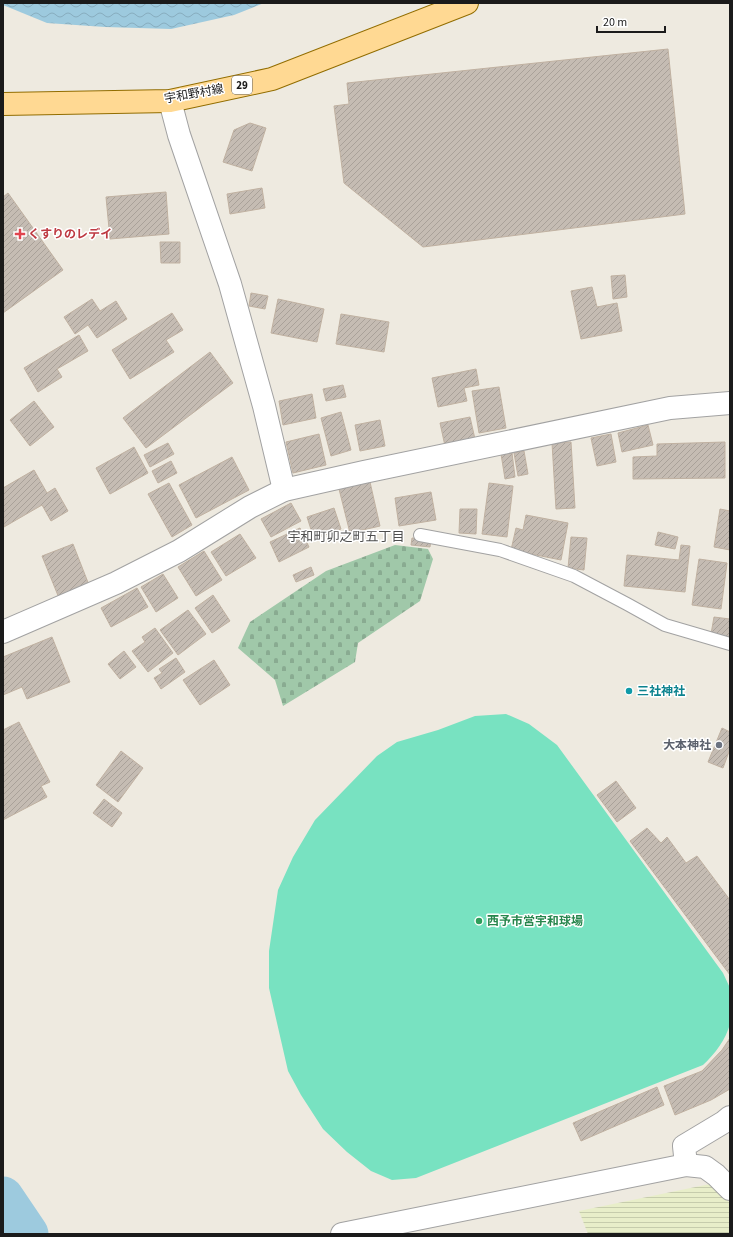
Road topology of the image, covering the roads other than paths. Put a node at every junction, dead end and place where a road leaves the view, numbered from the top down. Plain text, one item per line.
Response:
1 (467, 3) edge
2 (170, 101) junction
3 (3, 104) edge
4 (730, 403) edge
5 (284, 490) junction
6 (420, 536) dead end
7 (3, 632) edge
8 (730, 644) edge
9 (730, 1118) edge
10 (686, 1165) junction
11 (730, 1189) edge
12 (342, 1234) edge

1 - 2 main road, 宇和野村線 / 29
2 - 3 main road, 宇和野村線 / 29
2 - 5 street
4 - 5 street
5 - 7 street
6 - 8 lane
9 - 10 street
10 - 11 street
10 - 12 street

